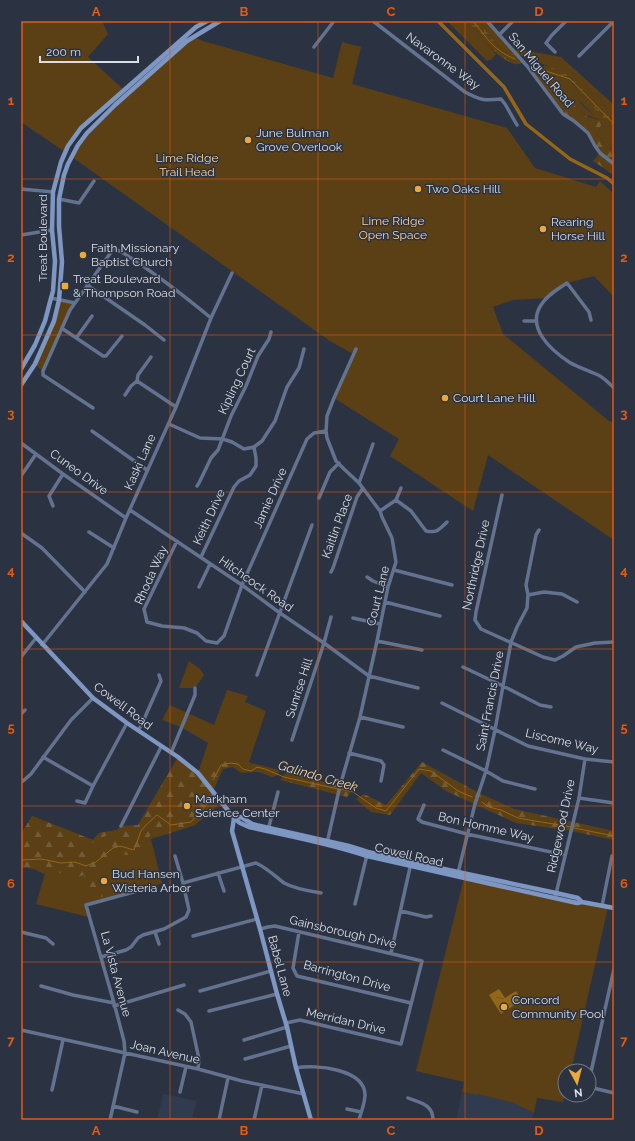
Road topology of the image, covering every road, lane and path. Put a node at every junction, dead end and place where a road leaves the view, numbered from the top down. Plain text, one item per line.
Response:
1 (207, 21) edge
2 (220, 21) edge
3 (334, 21) edge
4 (373, 21) edge
5 (487, 21) edge
6 (513, 21) edge
7 (566, 21) edge
8 (614, 21) edge
9 (499, 36) junction
10 (314, 47) dead end
11 (555, 52) dead end
12 (579, 56) dead end
13 (517, 125) dead end
14 (614, 164) edge
15 (94, 181) dead end
16 (21, 189) edge
17 (53, 192) junction
18 (59, 200) junction
19 (52, 230) junction
20 (21, 235) edge
21 (62, 255) junction
22 (232, 273) dead end
23 (87, 285) junction
24 (51, 298) junction
25 (59, 300) junction
26 (75, 303) junction
27 (92, 316) dead end
28 (211, 318) junction
29 (591, 320) dead end
30 (524, 321) dead end
31 (536, 321) junction
32 (63, 329) junction
33 (271, 332) dead end
34 (122, 336) dead end
35 (77, 337) junction
36 (164, 340) dead end
37 (356, 349) dead end
38 (304, 350) dead end
39 (151, 357) dead end
40 (21, 369) edge
41 (137, 381) junction
42 (21, 385) edge
43 (614, 388) edge
44 (125, 395) dead end
45 (176, 407) junction
46 (93, 408) dead end
47 (169, 424) junction
48 (92, 430) dead end
49 (326, 431) junction
50 (223, 439) junction
51 (21, 442) edge
52 (373, 444) dead end
53 (254, 447) junction
54 (36, 454) junction
55 (339, 463) junction
56 (147, 470) junction
57 (63, 474) junction
58 (21, 476) edge
59 (359, 483) junction
60 (197, 486) dead end
61 (363, 488) junction
62 (401, 488) dead end
63 (502, 496) dead end
64 (319, 498) dead end
65 (396, 500) junction
66 (53, 506) dead end
67 (130, 510) junction
68 (380, 511) junction
69 (126, 518) junction
70 (447, 522) dead end
71 (312, 525) dead end
72 (539, 530) dead end
73 (89, 532) dead end
74 (21, 533) edge
75 (177, 541) junction
76 (114, 548) junction
77 (201, 558) junction
78 (210, 564) junction
79 (394, 570) junction
80 (331, 572) dead end
81 (367, 577) dead end
82 (242, 585) junction
83 (452, 585) dead end
84 (199, 587) dead end
85 (388, 587) junction
86 (85, 592) junction
87 (528, 595) junction
88 (385, 602) junction
89 (577, 602) dead end
90 (280, 613) junction
91 (440, 616) dead end
92 (331, 617) dead end
93 (353, 618) dead end
94 (21, 621) edge
95 (380, 624) junction
96 (36, 638) junction
97 (377, 641) junction
98 (511, 642) junction
99 (614, 642) edge
100 (324, 643) junction
101 (42, 645) junction
102 (422, 650) dead end
103 (21, 657) edge
104 (463, 667) dead end
105 (257, 674) dead end
106 (159, 675) dead end
107 (368, 676) junction
108 (503, 686) junction
109 (195, 688) dead end
110 (418, 688) dead end
111 (93, 698) junction
112 (442, 703) dead end
113 (551, 707) dead end
114 (24, 710) dead end
115 (21, 714) edge
116 (360, 717) junction
117 (127, 723) junction
118 (403, 727) dead end
119 (138, 730) junction
120 (495, 730) junction
121 (292, 740) dead end
122 (161, 747) junction
123 (443, 750) dead end
124 (171, 752) junction
125 (349, 753) junction
126 (43, 757) junction
127 (585, 759) junction
128 (614, 762) edge
129 (486, 771) junction
130 (23, 781) dead end
131 (380, 781) dead end
132 (93, 786) junction
133 (535, 789) dead end
134 (278, 792) dead end
135 (579, 798) junction
136 (77, 801) dead end
137 (614, 803) edge
138 (424, 805) dead end
139 (234, 818) junction
140 (121, 826) dead end
141 (268, 830) junction
142 (467, 834) junction
143 (327, 842) junction
144 (367, 854) junction
145 (565, 855) junction
146 (174, 856) dead end
147 (612, 856) dead end
148 (411, 864) junction
149 (242, 866) junction
150 (218, 873) junction
151 (458, 874) junction
152 (183, 883) junction
153 (152, 887) dead end
154 (224, 891) dead end
155 (321, 893) dead end
156 (556, 896) junction
157 (356, 904) dead end
158 (602, 906) junction
159 (614, 908) edge
160 (401, 911) junction
161 (431, 916) dead end
162 (257, 919) junction
163 (260, 929) junction
164 (21, 932) edge
165 (155, 932) junction
166 (299, 932) junction
167 (193, 936) dead end
168 (53, 944) dead end
169 (159, 944) dead end
170 (391, 954) junction
171 (101, 957) junction
172 (614, 969) edge
173 (271, 972) junction
174 (184, 985) dead end
175 (41, 986) dead end
176 (200, 991) dead end
177 (277, 994) junction
178 (411, 1003) junction
179 (114, 1005) junction
180 (178, 1010) dead end
181 (209, 1011) dead end
182 (286, 1025) junction
183 (21, 1030) edge
184 (63, 1040) junction
185 (244, 1040) dead end
186 (291, 1046) junction
187 (125, 1053) junction
188 (245, 1059) dead end
189 (593, 1063) edge
190 (186, 1067) junction
191 (296, 1068) junction
192 (198, 1069) junction
193 (228, 1078) junction
194 (262, 1085) junction
195 (597, 1089) edge
196 (52, 1090) dead end
197 (180, 1092) dead end
198 (614, 1092) edge
199 (304, 1094) junction
200 (408, 1098) dead end
201 (113, 1106) junction
202 (346, 1108) dead end
203 (137, 1112) dead end
204 (361, 1112) junction
205 (110, 1120) edge
206 (219, 1120) edge
207 (254, 1120) edge
208 (311, 1120) edge
209 (359, 1120) edge
210 (433, 1120) edge

1 - 17 street, Treat Boulevard
2 - 18 street, Treat Boulevard
3 - 10 street
4 - 13 street, Navaronne Way
5 - 9 street, San Miguel Road
6 - 9 street
7 - 11 street
8 - 12 street
9 - 14 street, San Miguel Road
15 - 18 street
16 - 17 street
17 - 19 street, Treat Boulevard
18 - 19 street
18 - 21 street, Treat Boulevard
19 - 20 street
19 - 21 street
19 - 24 street, Treat Boulevard
21 - 25 street, Treat Boulevard
22 - 28 street, Kaski Lane
23 - 26 street
23 - 28 street
23 - 36 street
24 - 25 street
24 - 40 street, Treat Boulevard
25 - 26 street
25 - 42 street, Treat Boulevard
26 - 32 street
27 - 35 street
28 - 45 street, Kaski Lane
29 - 31 street
30 - 31 street
31 - 43 street
32 - 35 street
32 - 46 street
33 - 50 street, Kipling Court
34 - 35 street
37 - 49 street, Court Lane
38 - 53 street
39 - 41 street
41 - 44 street
41 - 45 street
45 - 47 street, Kaski Lane
47 - 50 street
47 - 56 street, Kaski Lane
48 - 56 street
49 - 55 street, Court Lane
49 - 82 street, Jamie Drive
50 - 53 street
50 - 60 street, Kipling Court
51 - 54 street, Cuneo Drive
52 - 59 street
53 - 77 street, Keith Drive
54 - 57 street, Cuneo Drive
54 - 58 street
55 - 59 street, Court Lane
55 - 64 street
56 - 67 street, Kaski Lane
57 - 66 street
57 - 69 street, Cuneo Drive
59 - 61 street, Court Lane
61 - 68 street, Court Lane
61 - 80 street, Kaitlin Place
62 - 65 street
63 - 98 street, Northridge Drive
65 - 68 street
65 - 70 street
67 - 69 street, Kaski Lane
67 - 75 street, Hitchcock Road
68 - 79 street, Court Lane
69 - 76 street, Kaski Lane
71 - 90 street
72 - 87 street, Saint Francis Drive
73 - 76 street
74 - 86 street
75 - 77 street, Hitchcock Road
75 - 82 street, Rhoda Way
76 - 86 street, Kaski Lane
77 - 78 street, Hitchcock Road
78 - 82 street, Hitchcock Road
78 - 84 street
79 - 83 street
79 - 85 street, Court Lane
81 - 85 street
82 - 90 street, Hitchcock Road
85 - 88 street, Court Lane
86 - 101 street, Kaski Lane
87 - 89 street
87 - 98 street, Saint Francis Drive
88 - 91 street
88 - 95 street, Court Lane
90 - 100 street, Hitchcock Road
90 - 105 street
92 - 100 street, Sunrise Hill
93 - 95 street
94 - 96 street, Cowell Road
95 - 97 street, Court Lane
96 - 101 street, Cowell Road
96 - 103 street
97 - 102 street
97 - 107 street, Court Lane
98 - 99 street, Northridge Drive
98 - 108 street, Saint Francis Drive
100 - 107 street, Hitchcock Road
100 - 121 street, Sunrise Hill
101 - 111 street, Cowell Road
104 - 108 street
106 - 119 street
107 - 110 street
107 - 116 street, Court Lane
108 - 113 street
108 - 120 street, Saint Francis Drive
109 - 124 street
111 - 117 street, Cowell Road
111 - 126 street
112 - 120 street, Liscome Way
114 - 115 street
116 - 118 street
116 - 125 street, Court Lane
117 - 119 street, Cowell Road
117 - 132 street
119 - 122 street, Cowell Road
120 - 127 street, Liscome Way
120 - 129 street, Saint Francis Drive
122 - 124 street, Cowell Road
122 - 140 street
123 - 129 street
124 - 139 street, Cowell Road
125 - 131 street
125 - 143 street, Court Lane
126 - 130 street
126 - 132 street
127 - 128 street, Liscome Way
127 - 135 street, Ridgewood Drive
129 - 133 street
129 - 142 street, Saint Francis Drive
132 - 136 street
134 - 141 street
135 - 137 street
135 - 145 street, Ridgewood Drive
138 - 142 street, Bon Homme Way
139 - 141 street, Cowell Road
139 - 149 street, Babel Lane
141 - 143 street, Cowell Road
142 - 145 street, Bon Homme Way
142 - 151 street, Saint Francis Drive
143 - 144 street, Cowell Road
144 - 148 street, Cowell Road
144 - 157 street
145 - 156 street, Ridgewood Drive
146 - 152 street
147 - 158 street
148 - 151 street, Cowell Road
148 - 160 street
149 - 150 street
149 - 155 street
149 - 162 street, Babel Lane
150 - 152 street
150 - 154 street
151 - 156 street, Cowell Road
152 - 165 street
153 - 171 street, La Vista Avenue
156 - 158 street, Cowell Road
158 - 159 street, Cowell Road
160 - 161 street
160 - 170 street
162 - 163 street, Babel Lane
162 - 167 street
163 - 166 street, Gainsborough Drive
163 - 173 street, Babel Lane
164 - 168 street
165 - 169 street
165 - 171 street
166 - 170 street, Gainsborough Drive
166 - 178 street, Barrington Drive
170 - 178 street, Gainsborough Drive
171 - 179 street, La Vista Avenue
172 - 189 street
173 - 176 street
173 - 177 street, Babel Lane
174 - 179 street
175 - 179 street
177 - 181 street
177 - 182 street, Babel Lane
178 - 182 street, Merridan Drive
179 - 187 street, La Vista Avenue
180 - 192 street
182 - 185 street, Merridan Drive
182 - 186 street, Babel Lane
183 - 184 street, Joan Avenue
184 - 187 street, Joan Avenue
184 - 196 street
186 - 188 street
186 - 191 street, Babel Lane
187 - 190 street, Joan Avenue
187 - 201 street, La Vista Avenue
190 - 192 street, Joan Avenue
190 - 197 street
191 - 199 street, Babel Lane
191 - 204 street
192 - 193 street, Joan Avenue
193 - 194 street, Joan Avenue
193 - 206 street
194 - 199 street, Joan Avenue
194 - 207 street
195 - 198 street
199 - 208 street, Babel Lane
200 - 210 street
201 - 203 street
201 - 205 street, La Vista Avenue
202 - 204 street
204 - 209 street

